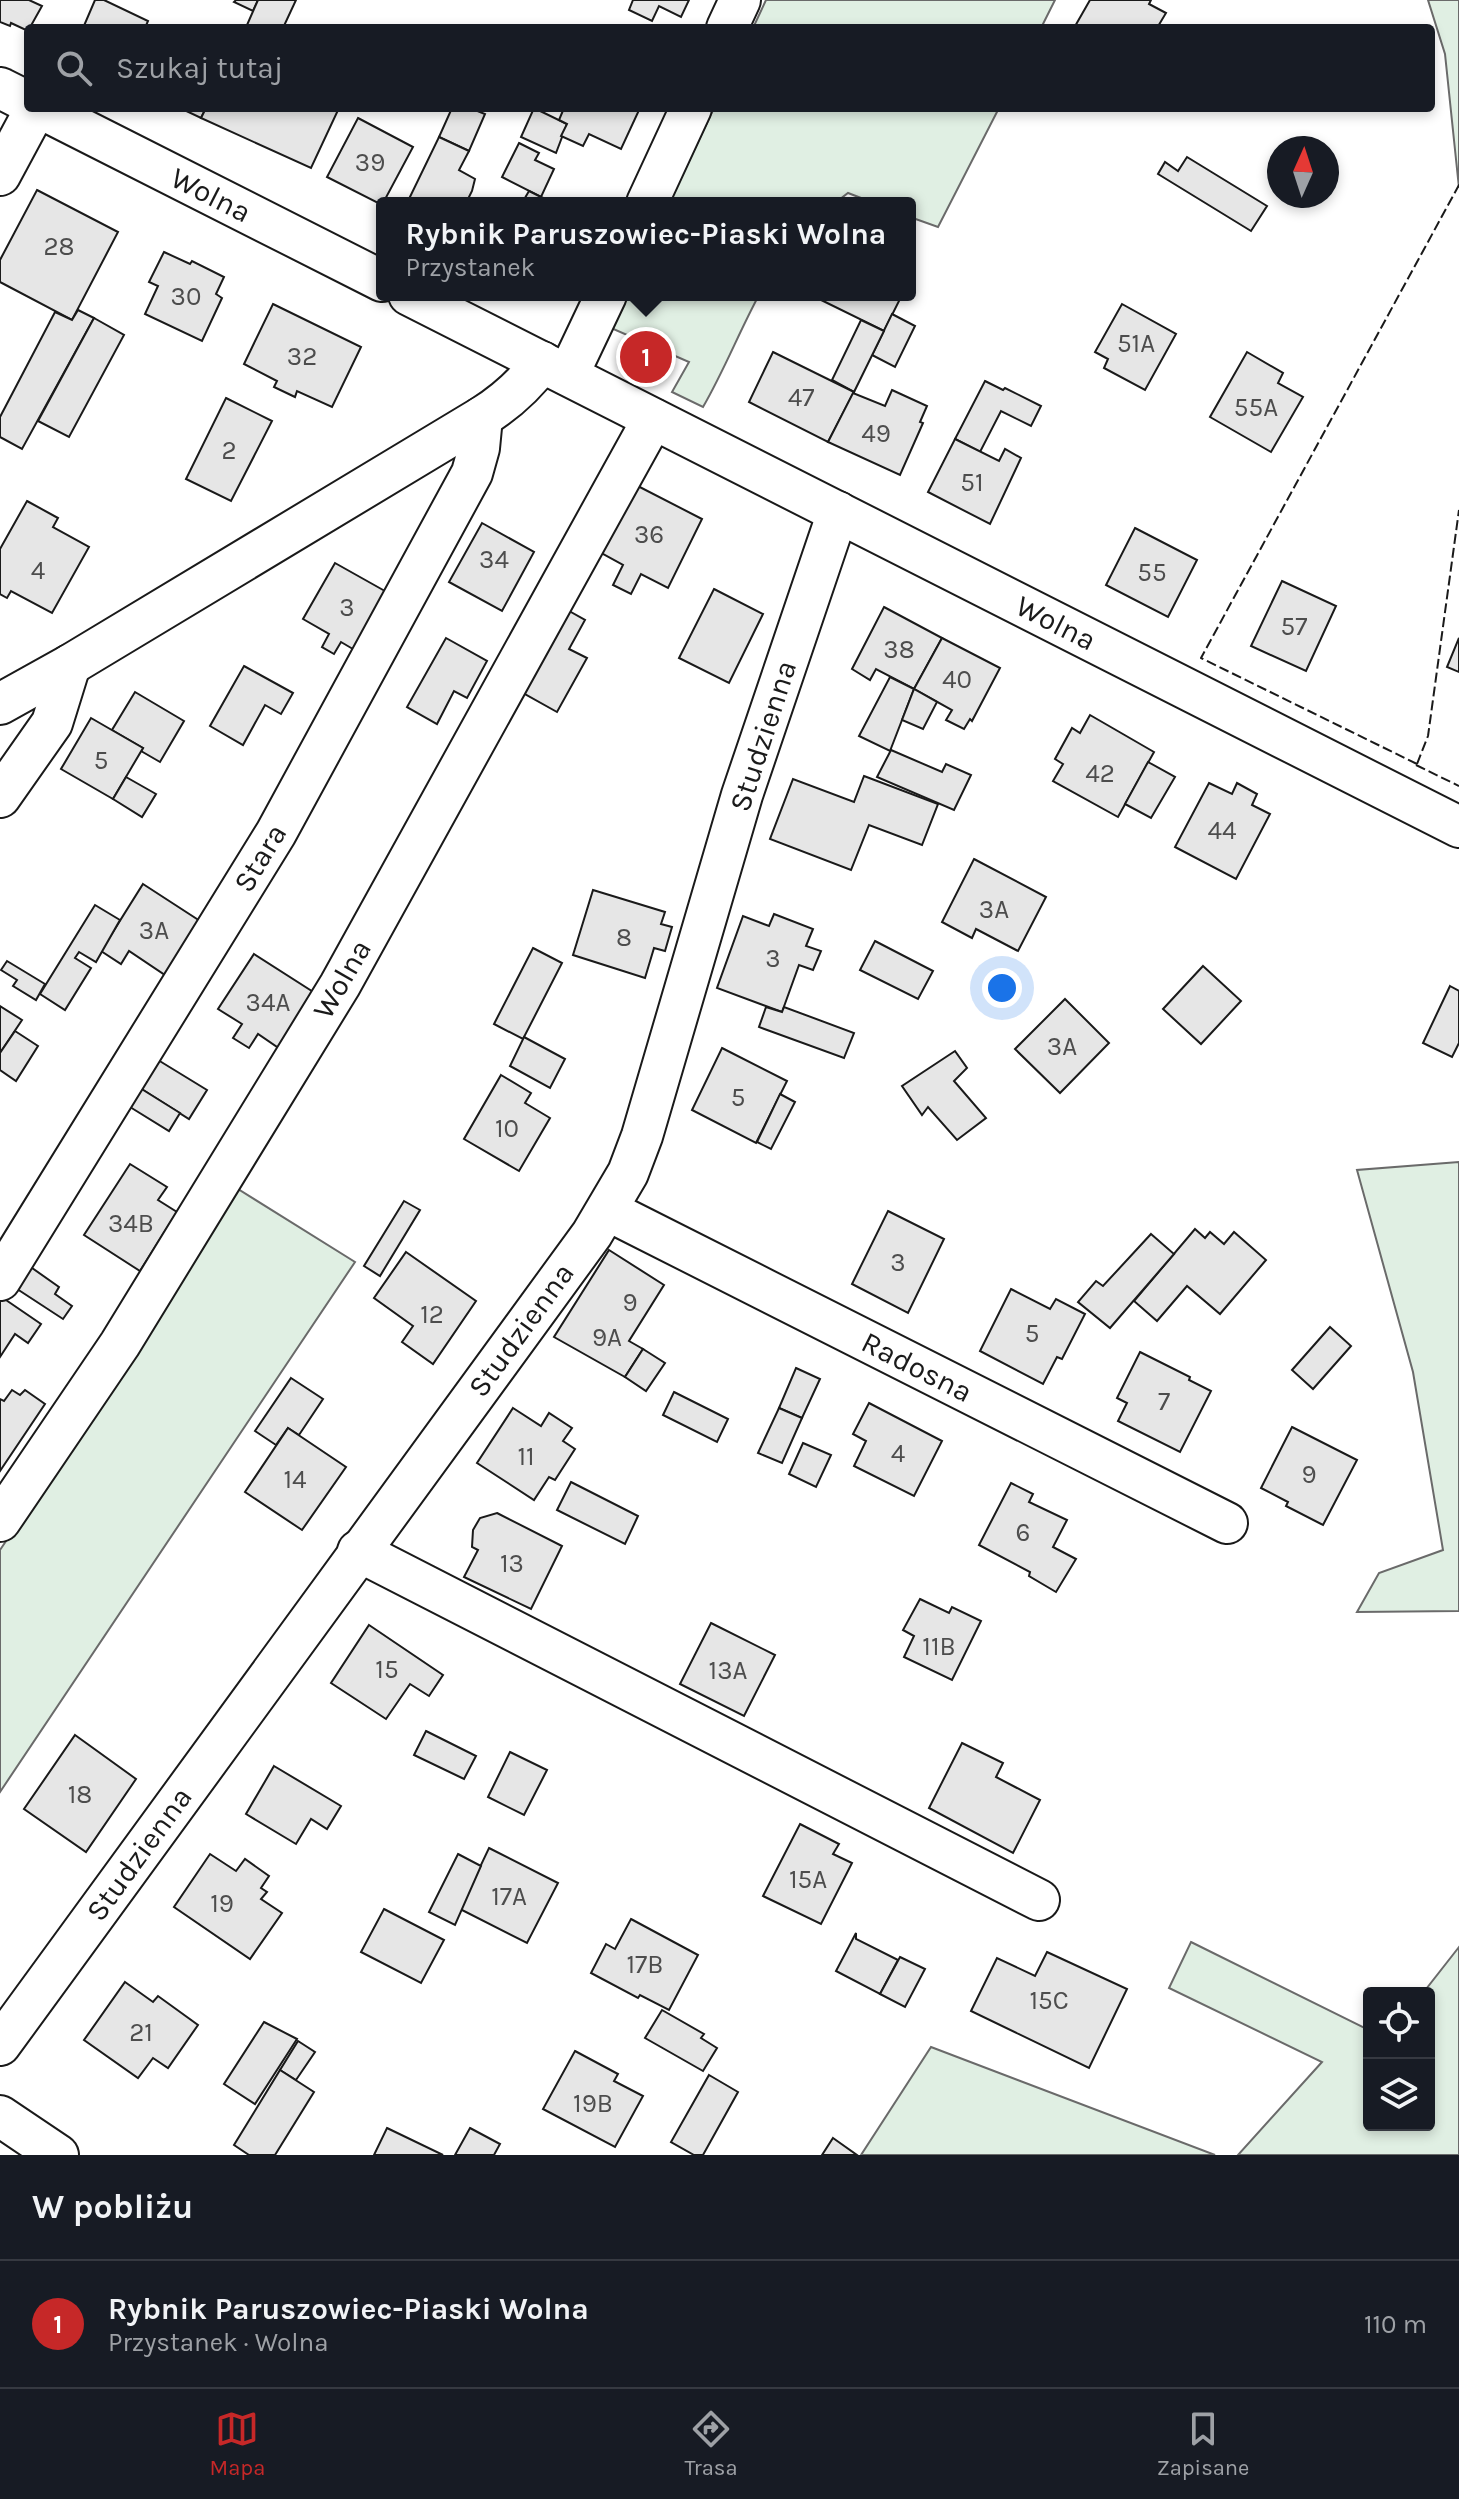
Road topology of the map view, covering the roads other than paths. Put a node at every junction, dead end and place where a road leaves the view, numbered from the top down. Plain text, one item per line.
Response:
1 (740, 0) edge
2 (729, 24) edge
3 (0, 88) edge
4 (24, 100) edge
5 (36, 112) edge
6 (46, 112) edge
7 (689, 112) edge
8 (0, 175) edge
9 (650, 197) edge
10 (376, 278) edge
11 (421, 301) edge
12 (602, 301) edge
13 (555, 369) junction
14 (482, 417) junction
15 (653, 419) junction
16 (838, 512) junction
17 (70, 665) junction
18 (0, 704) edge
19 (0, 797) edge
20 (1459, 827) edge
21 (607, 1210) junction
22 (0, 1280) edge
23 (0, 1521) edge
24 (1227, 1523) dead end
25 (358, 1551) junction
26 (1039, 1900) dead end
27 (0, 2045) edge
28 (0, 2116) edge
29 (58, 2155) edge

1 - 2 street
3 - 4 street
5 - 8 street
6 - 10 street, Wolna
7 - 9 street
11 - 13 street, Wolna
12 - 13 street
13 - 14 street
13 - 15 street, Wolna
14 - 17 street
14 - 22 street, Stara
15 - 16 street, Wolna
15 - 23 street, Wolna
16 - 20 street, Wolna
16 - 21 street, Studzienna
17 - 18 street
17 - 19 street
21 - 24 street, Radosna
21 - 25 street, Studzienna
25 - 26 street
25 - 27 street, Studzienna
28 - 29 street

